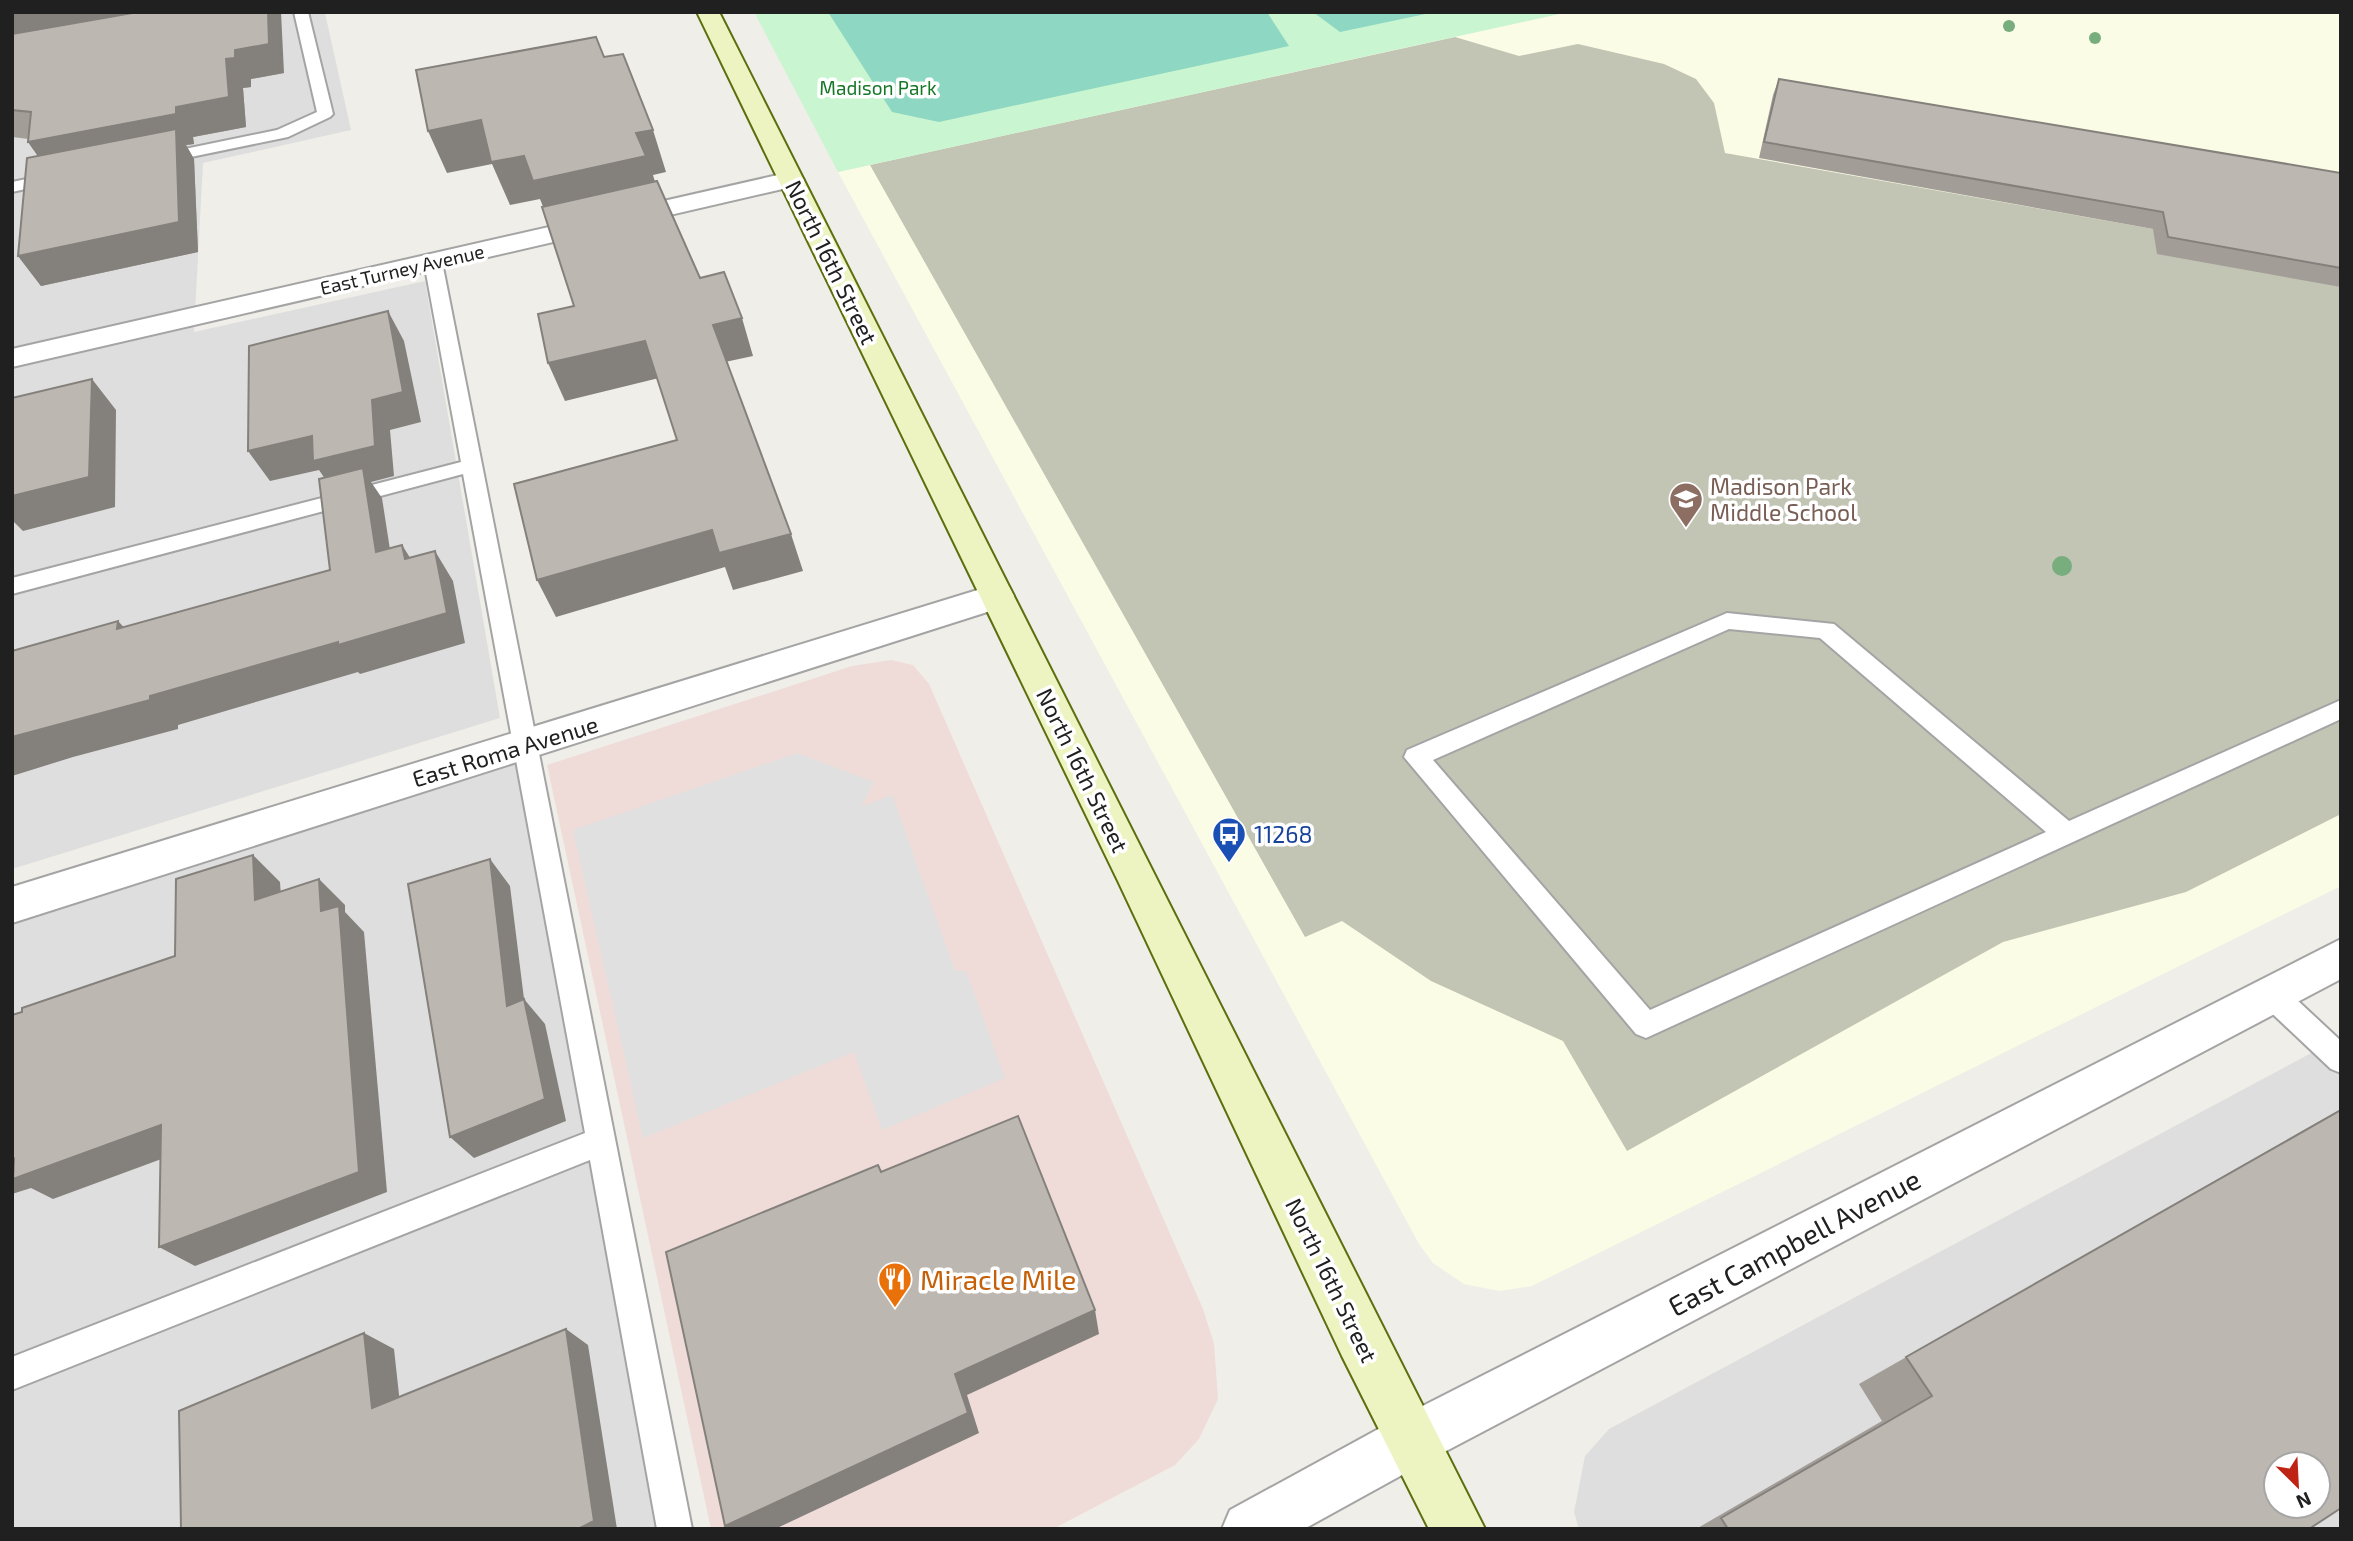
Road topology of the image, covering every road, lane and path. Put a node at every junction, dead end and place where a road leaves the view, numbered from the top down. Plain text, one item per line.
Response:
1 (301, 12) edge
2 (708, 12) edge
3 (147, 160) edge
4 (66, 176) edge
5 (791, 180) junction
6 (12, 187) edge
7 (433, 261) junction
8 (12, 358) edge
9 (470, 466) junction
10 (12, 586) edge
11 (997, 596) junction
12 (2341, 709) edge
13 (525, 744) junction
14 (2066, 834) junction
15 (12, 905) edge
16 (2341, 958) edge
17 (2270, 994) junction
18 (2341, 1059) edge
19 (601, 1141) junction
20 (12, 1374) edge
21 (1412, 1440) junction
22 (675, 1529) edge
23 (1249, 1529) edge
24 (1458, 1529) edge

1 - 3 lane
2 - 5 main road, North 16th Street
4 - 6 lane
5 - 7 street, East Turney Avenue
5 - 11 main road, North 16th Street
7 - 8 street, East Turney Avenue
7 - 9 lane
9 - 10 lane
9 - 13 lane
11 - 13 street, East Roma Avenue
11 - 21 main road, North 16th Street
12 - 14 lane
13 - 15 street, East Roma Avenue
13 - 19 lane
14 - 14 lane
16 - 17 street, East Campbell Avenue
17 - 18 lane
17 - 21 street, East Campbell Avenue
19 - 20 lane
19 - 22 lane
21 - 23 street, East Campbell Avenue
21 - 24 main road, North 16th Street

